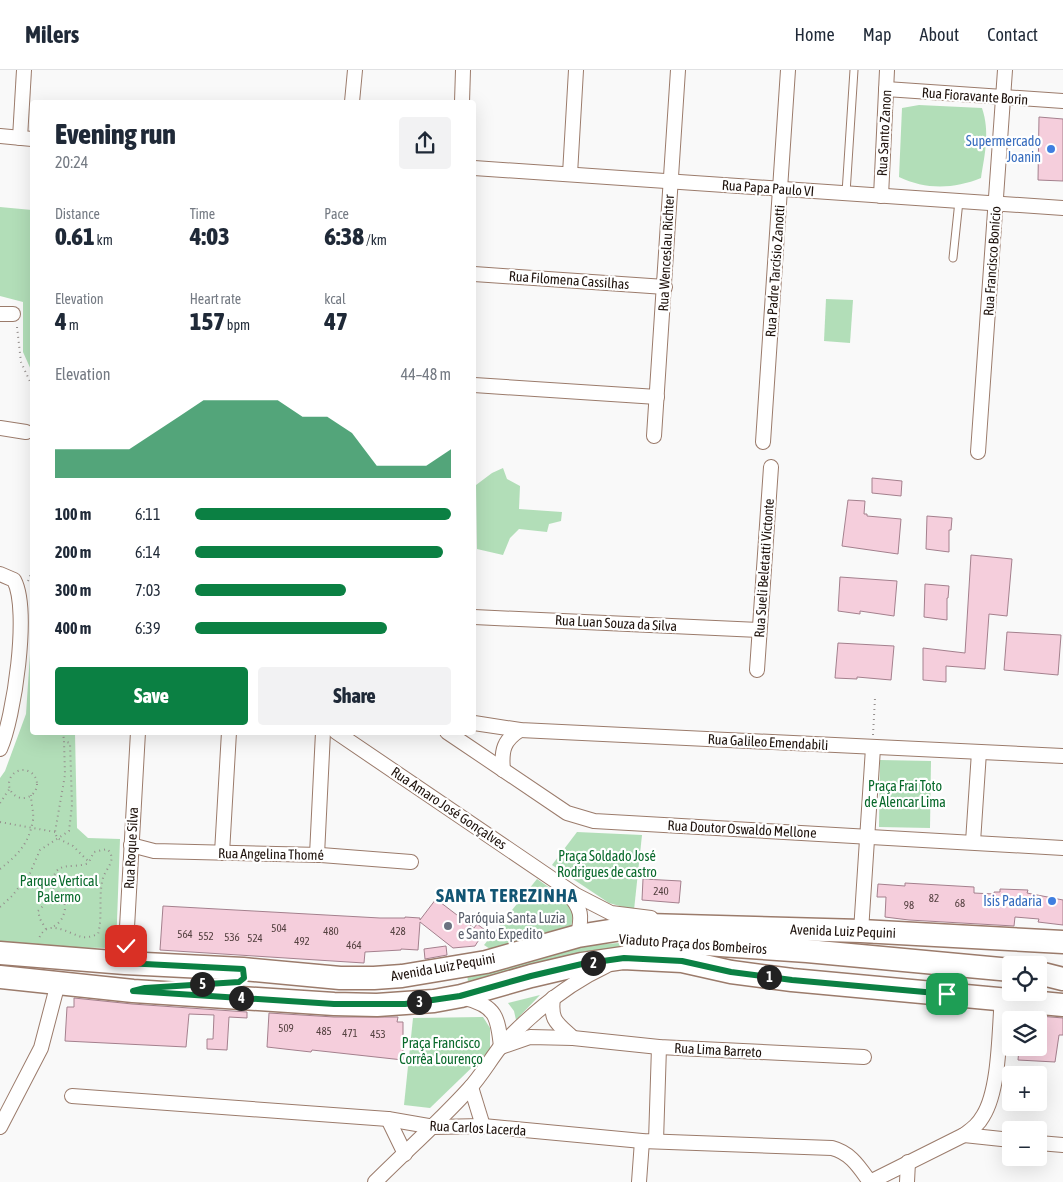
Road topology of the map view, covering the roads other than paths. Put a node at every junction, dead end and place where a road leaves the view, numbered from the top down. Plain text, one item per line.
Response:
1 (24, 70) edge
2 (355, 70) edge
3 (464, 70) edge
4 (576, 70) edge
5 (678, 70) edge
6 (788, 70) edge
7 (854, 70) edge
8 (887, 70) edge
9 (1006, 70) edge
10 (886, 90) junction
11 (1004, 98) junction
12 (352, 100) edge
13 (462, 100) edge
14 (1063, 101) edge
15 (0, 136) edge
16 (26, 138) edge
17 (476, 168) edge
18 (570, 174) junction
19 (669, 180) junction
20 (780, 189) junction
21 (846, 193) junction
22 (881, 196) junction
23 (959, 201) junction
24 (996, 203) junction
25 (1063, 208) edge
26 (953, 258) dead end
27 (476, 274) edge
28 (665, 287) junction
29 (476, 385) edge
30 (657, 397) junction
31 (0, 428) edge
32 (26, 432) dead end
33 (654, 436) dead end
34 (763, 442) dead end
35 (978, 452) dead end
36 (772, 467) dead end
37 (0, 574) edge
38 (476, 617) edge
39 (759, 630) junction
40 (757, 670) dead end
41 (476, 723) edge
42 (520, 730) junction
43 (138, 735) edge
44 (229, 735) edge
45 (322, 735) edge
46 (340, 735) edge
47 (451, 735) edge
48 (873, 748) junction
49 (0, 749) edge
50 (979, 752) junction
51 (1063, 756) edge
52 (503, 770) junction
53 (868, 836) junction
54 (973, 842) junction
55 (131, 845) junction
56 (1063, 848) edge
57 (222, 853) junction
58 (317, 855) junction
59 (411, 862) dead end
60 (562, 884) junction
61 (726, 927) junction
62 (861, 931) junction
63 (578, 936) junction
64 (1063, 942) edge
65 (0, 953) edge
66 (624, 958) junction
67 (805, 959) junction
68 (682, 961) junction
69 (125, 963) junction
70 (243, 969) junction
71 (1002, 970) edge
72 (0, 976) edge
73 (1047, 976) edge
74 (1063, 979) edge
75 (58, 983) junction
76 (1002, 990) edge
77 (1047, 990) edge
78 (133, 991) junction
79 (1002, 991) edge
80 (1063, 993) edge
81 (460, 996) junction
82 (553, 998) junction
83 (1005, 1001) edge
84 (1047, 1001) edge
85 (1063, 1005) edge
86 (573, 1038) junction
87 (501, 1047) junction
88 (659, 1047) junction
89 (864, 1057) dead end
90 (471, 1087) junction
91 (72, 1096) dead end
92 (388, 1119) junction
93 (483, 1126) junction
94 (0, 1127) edge
95 (434, 1127) junction
96 (964, 1135) junction
97 (1002, 1139) edge
98 (649, 1141) junction
99 (1047, 1143) edge
100 (1063, 1145) edge
101 (406, 1154) junction
102 (908, 1162) junction
103 (380, 1179) edge
104 (639, 1182) edge
105 (870, 1182) edge
106 (908, 1182) edge

1 - 16 street
2 - 12 street
3 - 13 street
4 - 18 street
5 - 19 street, Rua Wenceslau Richter
6 - 20 street, Rua Padre Tarcísio Zanotti
7 - 21 lane
8 - 10 street, Rua Santo Zanon
9 - 11 street, Rua Francisco Bonício
10 - 11 street, Rua Fioravante Borin
10 - 22 street, Rua Santo Zanon
11 - 14 street, Rua Fioravante Borin
11 - 24 street, Rua Francisco Bonício
15 - 16 street
17 - 18 street, Rua Papa Paulo VI
18 - 19 street, Rua Papa Paulo VI
19 - 20 street, Rua Papa Paulo VI
19 - 28 street, Rua Wenceslau Richter
20 - 21 street, Rua Papa Paulo VI
20 - 34 street, Rua Padre Tarcísio Zanotti
21 - 22 street, Rua Papa Paulo VI
22 - 23 street, Rua Papa Paulo VI
23 - 24 street, Rua Papa Paulo VI
23 - 26 lane
24 - 25 street, Rua Papa Paulo VI
24 - 35 street, Rua Francisco Bonício
27 - 28 street, Rua Filomena Cassilhas
28 - 30 street, Rua Wenceslau Richter
29 - 30 street
30 - 33 street, Rua Wenceslau Richter
31 - 32 street
36 - 39 street, Rua Sueli Beletatti Victonte
37 - 49 street
38 - 39 street, Rua Luan Souza da Silva
39 - 40 street, Rua Sueli Beletatti Victonte
41 - 42 street, Rua Galileo Emendabili
42 - 48 street, Rua Galileo Emendabili
42 - 52 street
43 - 55 street, Rua Roque Silva
44 - 57 street
45 - 58 street
46 - 60 street, Rua Amaro José Gonçalves
47 - 52 street, Rua Doutor Oswaldo Mellone
48 - 50 street, Rua Galileo Emendabili
48 - 53 street
50 - 51 street, Rua Galileo Emendabili
50 - 54 street
52 - 53 street, Rua Doutor Oswaldo Mellone
53 - 54 street, Rua Doutor Oswaldo Mellone
53 - 62 street
54 - 56 street, Rua Doutor Oswaldo Mellone
55 - 57 street, Rua Angelina Thomé
55 - 69 street, Rua Roque Silva
57 - 58 street, Rua Angelina Thomé
58 - 59 street, Rua Angelina Thomé
60 - 61 street, Rua Amaro José Gonçalves
60 - 63 street, Rua Amaro José Gonçalves
61 - 62 main road, Avenida Luiz Pequini
61 - 63 main road, Avenida Luiz Pequini
62 - 64 main road, Avenida Luiz Pequini
63 - 67 main road, Viaduto Praça dos Bombeiros
63 - 70 main road, Avenida Luiz Pequini
65 - 69 main road, Avenida Luiz Pequini
66 - 68 main road, Avenida Luiz Pequini
66 - 81 main road, Avenida Luiz Pequini
66 - 82 street
67 - 68 main road, Viaduto Praça dos Bombeiros
67 - 71 main road
67 - 76 main road
68 - 79 main road, Avenida Luiz Pequini
69 - 70 main road, Avenida Luiz Pequini
70 - 78 main road
72 - 75 main road, Avenida Luiz Pequini
73 - 74 main road
75 - 78 main road, Avenida Luiz Pequini
75 - 94 street
77 - 80 main road
78 - 81 main road, Avenida Luiz Pequini
81 - 87 street
82 - 86 street
82 - 87 street
83 - 96 street
84 - 85 main road, Avenida Luiz Pequini
86 - 87 street, Rua Lima Barreto
86 - 88 street, Rua Lima Barreto
87 - 90 street
88 - 89 street, Rua Lima Barreto
88 - 98 street
90 - 93 street
90 - 95 street
91 - 92 street, Rua Carlos Lacerda
92 - 95 street, Rua Carlos Lacerda
92 - 101 street
93 - 95 street, Rua Carlos Lacerda
93 - 98 street, Rua Carlos Lacerda
95 - 101 street
96 - 97 street
96 - 102 street
98 - 104 street
98 - 105 street, Rua Carlos Lacerda
99 - 100 street
101 - 103 street
102 - 105 street
102 - 106 street

